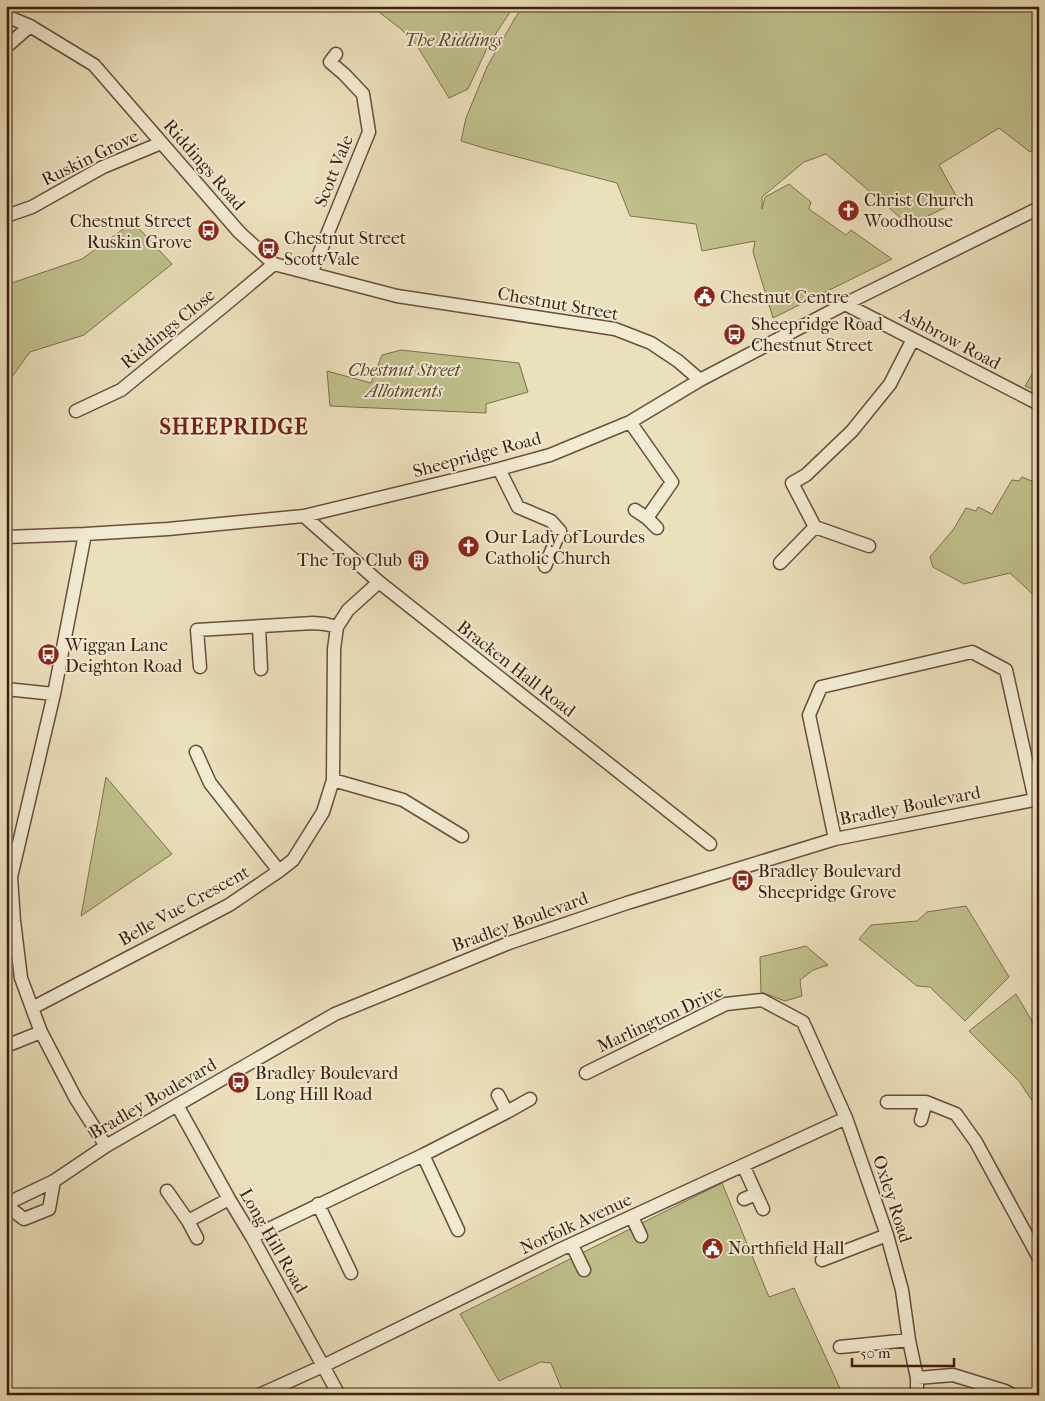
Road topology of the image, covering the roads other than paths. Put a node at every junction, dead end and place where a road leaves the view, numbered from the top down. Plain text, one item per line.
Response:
1 (6, 16) edge
2 (30, 26) junction
3 (6, 47) edge
4 (329, 63) dead end
5 (161, 143) junction
6 (1039, 208) edge
7 (6, 216) edge
8 (274, 264) junction
9 (311, 274) junction
10 (397, 296) joint
11 (845, 304) junction
12 (913, 339) junction
13 (700, 380) junction
14 (1039, 404) edge
15 (76, 411) dead end
16 (630, 422) junction
17 (499, 469) junction
18 (635, 510) dead end
19 (304, 516) junction
20 (647, 518) junction
21 (815, 527) junction
22 (657, 528) dead end
23 (85, 534) junction
24 (6, 537) edge
25 (869, 546) dead end
26 (780, 563) dead end
27 (545, 566) dead end
28 (379, 582) junction
29 (259, 626) junction
30 (338, 627) junction
31 (200, 667) dead end
32 (261, 669) dead end
33 (6, 689) edge
34 (54, 694) junction
35 (196, 752) dead end
36 (333, 780) junction
37 (1037, 799) edge
38 (462, 836) dead end
39 (836, 838) junction
40 (710, 844) dead end
41 (279, 871) junction
42 (9, 877) edge
43 (32, 1008) junction
44 (804, 1022) joint
45 (41, 1032) junction
46 (6, 1046) edge
47 (586, 1073) dead end
48 (498, 1095) dead end
49 (530, 1099) dead end
50 (887, 1102) dead end
51 (926, 1102) junction
52 (177, 1105) junction
53 (507, 1112) junction
54 (846, 1118) junction
55 (920, 1120) dead end
56 (106, 1146) junction
57 (423, 1155) junction
58 (743, 1165) junction
59 (54, 1181) junction
60 (167, 1191) dead end
61 (756, 1194) junction
62 (228, 1199) junction
63 (744, 1199) dead end
64 (6, 1204) edge
65 (318, 1204) junction
66 (763, 1209) dead end
67 (632, 1217) junction
68 (188, 1221) junction
69 (458, 1230) dead end
70 (887, 1235) junction
71 (641, 1236) dead end
72 (252, 1237) junction
73 (197, 1238) dead end
74 (572, 1245) junction
75 (1039, 1258) edge
76 (822, 1260) dead end
77 (584, 1270) dead end
78 (351, 1273) dead end
79 (909, 1340) junction
80 (840, 1348) dead end
81 (323, 1366) junction
82 (917, 1378) junction
83 (259, 1395) edge
84 (339, 1395) edge
85 (917, 1395) edge
86 (1013, 1395) edge

1 - 2 street, Riddings Road
2 - 3 street
2 - 5 street, Riddings Road
4 - 9 street, Scott Vale
5 - 7 street, Ruskin Grove
5 - 8 street, Riddings Road
6 - 11 street, Sheepridge Road
8 - 9 street, Riddings Road
8 - 15 street, Riddings Close
9 - 10 street, Riddings Road
10 - 13 street, Chestnut Street
11 - 12 street, Ashbrow Road
11 - 13 street, Sheepridge Road
12 - 14 street, Ashbrow Road
12 - 21 street
13 - 16 street, Sheepridge Road
16 - 17 street, Sheepridge Road
16 - 20 street
17 - 19 street, Sheepridge Road
17 - 27 street
18 - 20 street
19 - 23 street, Sheepridge Road
19 - 28 street, Bracken Hall Road
20 - 22 street
21 - 25 street
21 - 26 street
23 - 24 street, Sheepridge Road
23 - 34 street
28 - 30 street, Belle Vue Crescent
28 - 40 street, Bracken Hall Road
29 - 30 street
29 - 31 street
29 - 32 street
30 - 36 street, Belle Vue Crescent
33 - 34 street
34 - 42 street
35 - 41 street
36 - 38 street
36 - 41 street, Belle Vue Crescent
37 - 39 street, Bradley Boulevard
37 - 39 street
39 - 52 street, Bradley Boulevard
41 - 43 street, Belle Vue Crescent
42 - 43 street
43 - 45 street
44 - 47 street, Marlington Drive
44 - 54 street, Oxley Road
45 - 46 street
45 - 56 street
48 - 53 street
49 - 53 street
50 - 51 street
51 - 55 street
51 - 75 street
52 - 56 street, Bradley Boulevard
52 - 62 street, Long Hill Road
53 - 57 street
54 - 58 street, Norfolk Avenue
54 - 70 street, Oxley Road
56 - 59 street, Bradley Boulevard
57 - 65 street
57 - 69 street
58 - 61 street
58 - 67 street, Norfolk Avenue
59 - 64 street, Bradley Boulevard
59 - 64 street, Bradley Boulevard
60 - 68 street
61 - 63 street
61 - 66 street
62 - 68 street
62 - 72 street, Long Hill Road
65 - 72 street
65 - 78 street
67 - 71 street
67 - 74 street, Norfolk Avenue
68 - 73 street
70 - 76 street
70 - 79 street, Oxley Road
72 - 81 street, Long Hill Road
74 - 77 street
74 - 81 street, Norfolk Avenue
79 - 80 street
79 - 82 street, Oxley Road
81 - 83 street, Norfolk Avenue
81 - 84 street, Long Hill Road
82 - 85 street, Oxley Road
82 - 86 street

